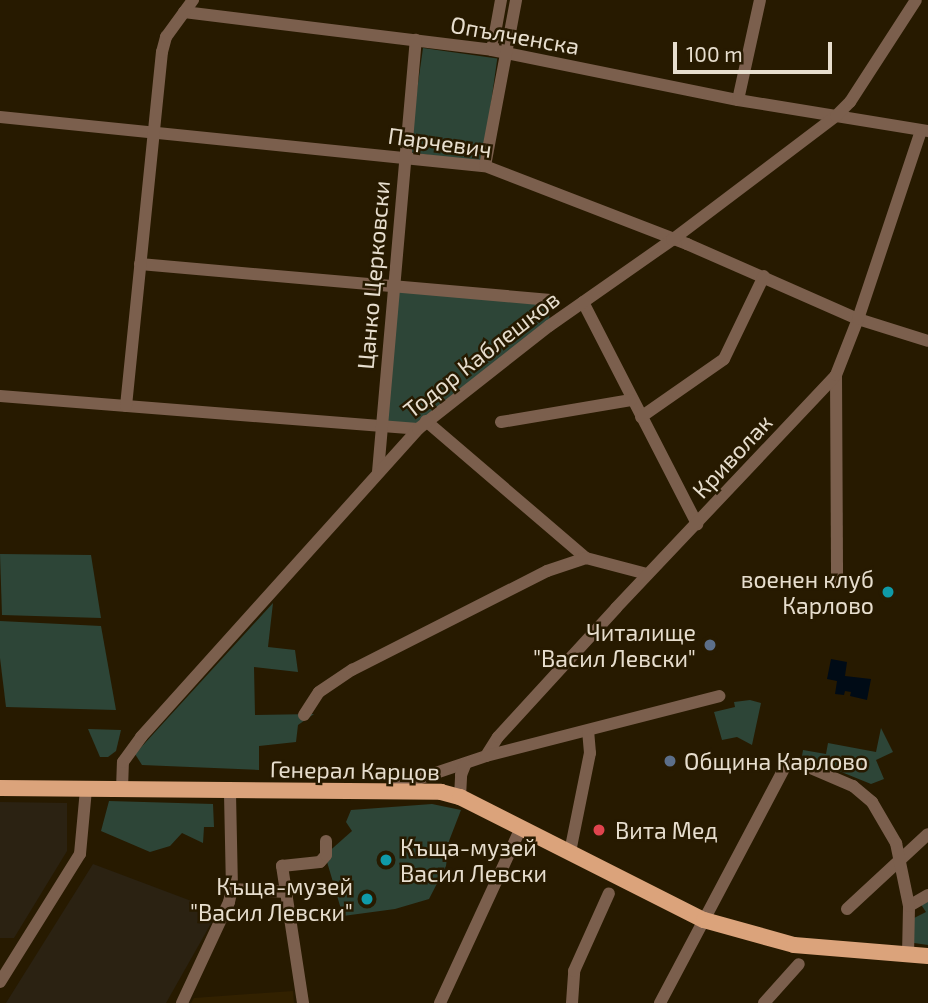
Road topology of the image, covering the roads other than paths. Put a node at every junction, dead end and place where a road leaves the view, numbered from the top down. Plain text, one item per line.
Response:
1 (193, 0) edge
2 (501, 0) edge
3 (516, 0) edge
4 (760, 0) edge
5 (916, 0) edge
6 (184, 12) junction
7 (416, 40) junction
8 (492, 50) junction
9 (507, 54) junction
10 (738, 100) junction
11 (809, 111) junction
12 (836, 116) junction
13 (0, 117) edge
14 (153, 131) junction
15 (924, 131) edge
16 (804, 140) junction
17 (405, 157) junction
18 (485, 166) junction
19 (672, 240) junction
20 (141, 264) junction
21 (764, 276) junction
22 (393, 287) junction
23 (550, 300) dead end
24 (583, 303) junction
25 (858, 319) junction
26 (928, 341) edge
27 (836, 375) junction
28 (0, 396) edge
29 (631, 400) junction
30 (126, 406) junction
31 (640, 417) junction
32 (501, 422) dead end
33 (422, 425) junction
34 (381, 426) junction
35 (378, 472) junction
36 (697, 524) junction
37 (586, 558) junction
38 (647, 574) junction
39 (837, 579) dead end
40 (719, 696) dead end
41 (304, 715) dead end
42 (589, 732) junction
43 (486, 756) junction
44 (465, 765) junction
45 (0, 788) edge
46 (86, 789) junction
47 (122, 789) junction
48 (230, 791) junction
49 (381, 792) junction
50 (460, 797) junction
51 (521, 828) junction
52 (928, 834) edge
53 (326, 841) dead end
54 (570, 852) junction
55 (899, 858) junction
56 (232, 889) junction
57 (286, 892) junction
58 (609, 892) dead end
59 (928, 895) edge
60 (909, 906) junction
61 (847, 909) dead end
62 (704, 920) junction
63 (908, 955) junction
64 (928, 956) edge
65 (799, 964) dead end
66 (0, 982) edge
67 (182, 1003) edge
68 (303, 1003) edge
69 (440, 1003) edge
70 (572, 1003) edge
71 (660, 1003) edge
72 (764, 1003) edge

1 - 6 street
2 - 8 street
3 - 9 street
4 - 10 street
5 - 12 street, Тодор Каблешков
6 - 7 street, Опълченска
6 - 14 street
7 - 8 street, Опълченска
7 - 17 street, Цанко Церковски
8 - 9 street, Опълченска
9 - 10 street, Опълченска
9 - 18 street
10 - 11 street, Опълченска
11 - 12 street, Опълченска
11 - 16 street
12 - 15 street, Опълченска
12 - 16 street, Тодор Каблешков
13 - 14 street, Парчевич
14 - 17 street, Парчевич
14 - 20 street
15 - 25 street, Криволак
16 - 19 street, Тодор Каблешков
17 - 18 street, Парчевич
17 - 22 street, Цанко Церковски
18 - 19 street, Парчевич
19 - 21 street, Парчевич
19 - 24 street, Тодор Каблешков
20 - 22 street
20 - 30 street
21 - 25 street, Парчевич
21 - 31 street
22 - 23 street
22 - 34 street, Цанко Церковски
24 - 29 street
24 - 33 street, Тодор Каблешков
25 - 26 street, Парчевич
25 - 27 street, Криволак
27 - 36 street, Криволак
27 - 39 street
28 - 30 street
29 - 31 street
29 - 32 street
30 - 34 street
31 - 36 street
33 - 34 street
33 - 35 street, Тодор Каблешков
33 - 37 street
34 - 35 street, Цанко Церковски
35 - 47 street, Тодор Каблешков
36 - 38 street, Криволак
37 - 38 street
37 - 41 street
38 - 43 street, Криволак
40 - 42 street
42 - 43 street
42 - 54 street
43 - 44 street
44 - 49 street
44 - 50 street
45 - 46 main road, Генерал Карцов
46 - 47 main road, Генерал Карцов
46 - 66 street
47 - 48 main road, Генерал Карцов
48 - 49 main road, Генерал Карцов
48 - 56 street
49 - 50 main road, Генерал Карцов
50 - 51 main road, Генерал Карцов
51 - 54 main road, Генерал Карцов
51 - 69 street
52 - 55 street
53 - 57 street
54 - 62 main road, Генерал Карцов
55 - 60 street
55 - 61 street
55 - 62 street
56 - 57 street
56 - 67 street
57 - 68 street
58 - 70 street
59 - 60 street
60 - 63 street
62 - 63 main road, Генерал Карцов
62 - 71 street
63 - 64 main road, Генерал Карцов
65 - 72 street

